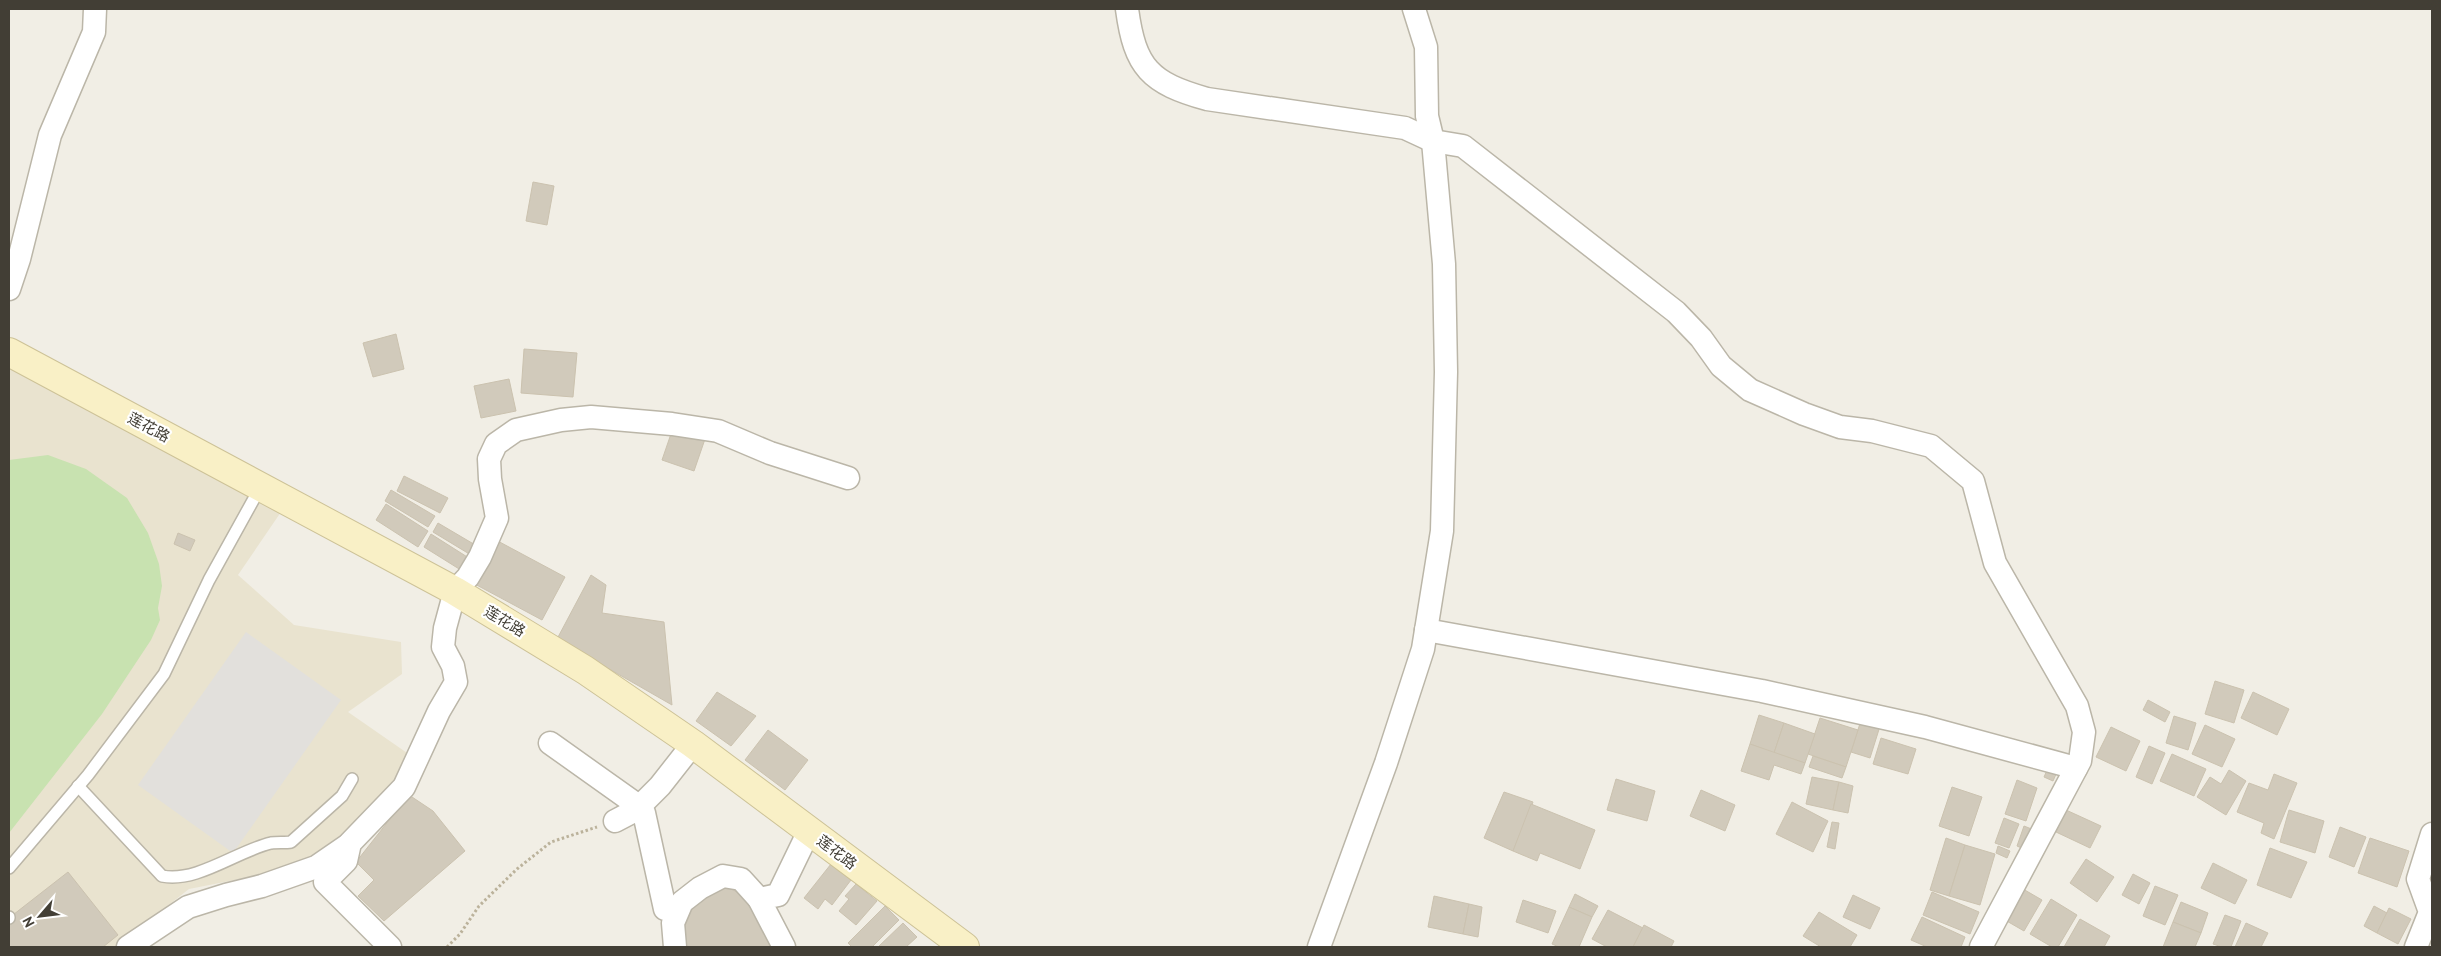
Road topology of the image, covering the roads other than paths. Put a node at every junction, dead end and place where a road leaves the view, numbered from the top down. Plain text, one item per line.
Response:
1 (95, 9) edge
2 (1127, 9) edge
3 (1414, 9) edge
4 (1433, 141) junction
5 (9, 289) edge
6 (9, 352) edge
7 (848, 478) dead end
8 (260, 486) junction
9 (455, 591) junction
10 (1426, 630) junction
11 (550, 742) dead end
12 (693, 744) junction
13 (2076, 768) junction
14 (352, 779) dead end
15 (78, 786) junction
16 (640, 807) junction
17 (615, 821) road end
18 (809, 832) junction
19 (2432, 834) edge
20 (350, 843) junction
21 (9, 868) edge
22 (759, 898) junction
23 (2429, 900) edge
24 (665, 909) dead end
25 (128, 947) edge
26 (390, 947) edge
27 (675, 947) edge
28 (784, 947) edge
29 (964, 947) edge
30 (1319, 947) edge
31 (1980, 947) edge
32 (2416, 947) edge

1 - 5 street
2 - 4 street
3 - 4 street
4 - 10 street
4 - 13 street
6 - 8 main road, 莲花路
7 - 9 street
8 - 9 main road, 莲花路
8 - 15 lane
9 - 12 main road, 莲花路
9 - 20 street
10 - 13 street
10 - 30 street
11 - 16 street
12 - 16 street
12 - 18 main road, 莲花路
13 - 31 street
14 - 15 lane
15 - 21 lane
16 - 17 street
16 - 24 street
18 - 22 street
18 - 29 main road, 莲花路
19 - 23 street
20 - 25 street
20 - 26 street
22 - 27 street
22 - 28 street
23 - 32 street

